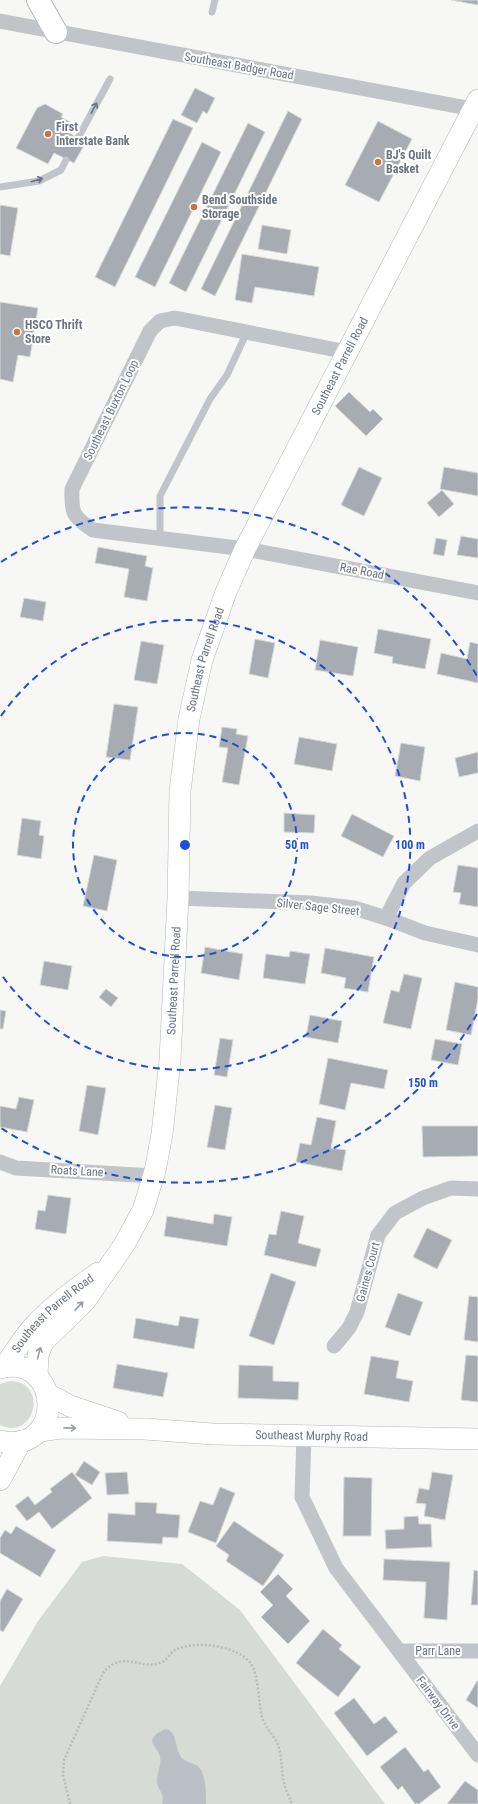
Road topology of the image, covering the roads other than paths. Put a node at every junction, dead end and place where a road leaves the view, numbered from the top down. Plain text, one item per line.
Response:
1 (38, 0) edge
2 (214, 0) edge
3 (212, 12) dead end
4 (0, 21) edge
5 (56, 32) junction
6 (110, 79) dead end
7 (476, 107) edge
8 (78, 138) dead end
9 (66, 160) dead end
10 (0, 187) edge
11 (247, 332) junction
12 (347, 352) junction
13 (160, 538) junction
14 (245, 549) junction
15 (478, 593) edge
16 (478, 831) edge
17 (178, 898) junction
18 (386, 918) junction
19 (478, 945) edge
20 (0, 1162) edge
21 (154, 1176) junction
22 (478, 1189) edge
23 (108, 1266) junction
24 (334, 1346) dead end
25 (2, 1368) edge
26 (37, 1376) junction
27 (48, 1394) junction
28 (145, 1429) junction
29 (39, 1431) junction
30 (304, 1436) junction
31 (478, 1439) edge
32 (0, 1441) edge
33 (21, 1441) junction
34 (0, 1480) edge
35 (399, 1651) junction
36 (478, 1651) edge
37 (478, 1755) edge

1 - 5 main road
2 - 3 lane
4 - 5 street, Southeast Badger Road
5 - 7 street, Southeast Badger Road
8 -> 6 lane
7 - 12 street, Southeast Parrell Road
10 -> 9 lane
11 - 12 street, Southeast Buxton Loop
11 - 13 lane
11 - 13 street, Southeast Buxton Loop
12 - 14 street, Southeast Parrell Road
13 - 14 street, Southeast Buxton Loop
14 - 15 street, Rae Road
14 - 17 street, Southeast Parrell Road
16 - 18 street
17 - 18 street, Silver Sage Street
17 - 21 street, Southeast Parrell Road
18 - 19 street, Silver Sage Street
20 - 21 street, Roats Lane
21 - 23 street, Southeast Parrell Road
22 - 24 street, Gaines Court
23 - 25 street, Southeast Parrell Road
26 -> 23 street, Southeast Parrell Road
25 - 26 street
26 - 27 street
27 - 28 street, Southeast Murphy Road
27 - 29 street
29 -> 28 street, Southeast Murphy Road
28 - 30 street, Southeast Murphy Road
29 - 33 street
30 - 31 street, Southeast Murphy Road
30 - 35 street, Fairway Drive
32 - 33 street
33 - 34 street
35 - 36 street, Parr Lane
35 - 37 street, Fairway Drive

